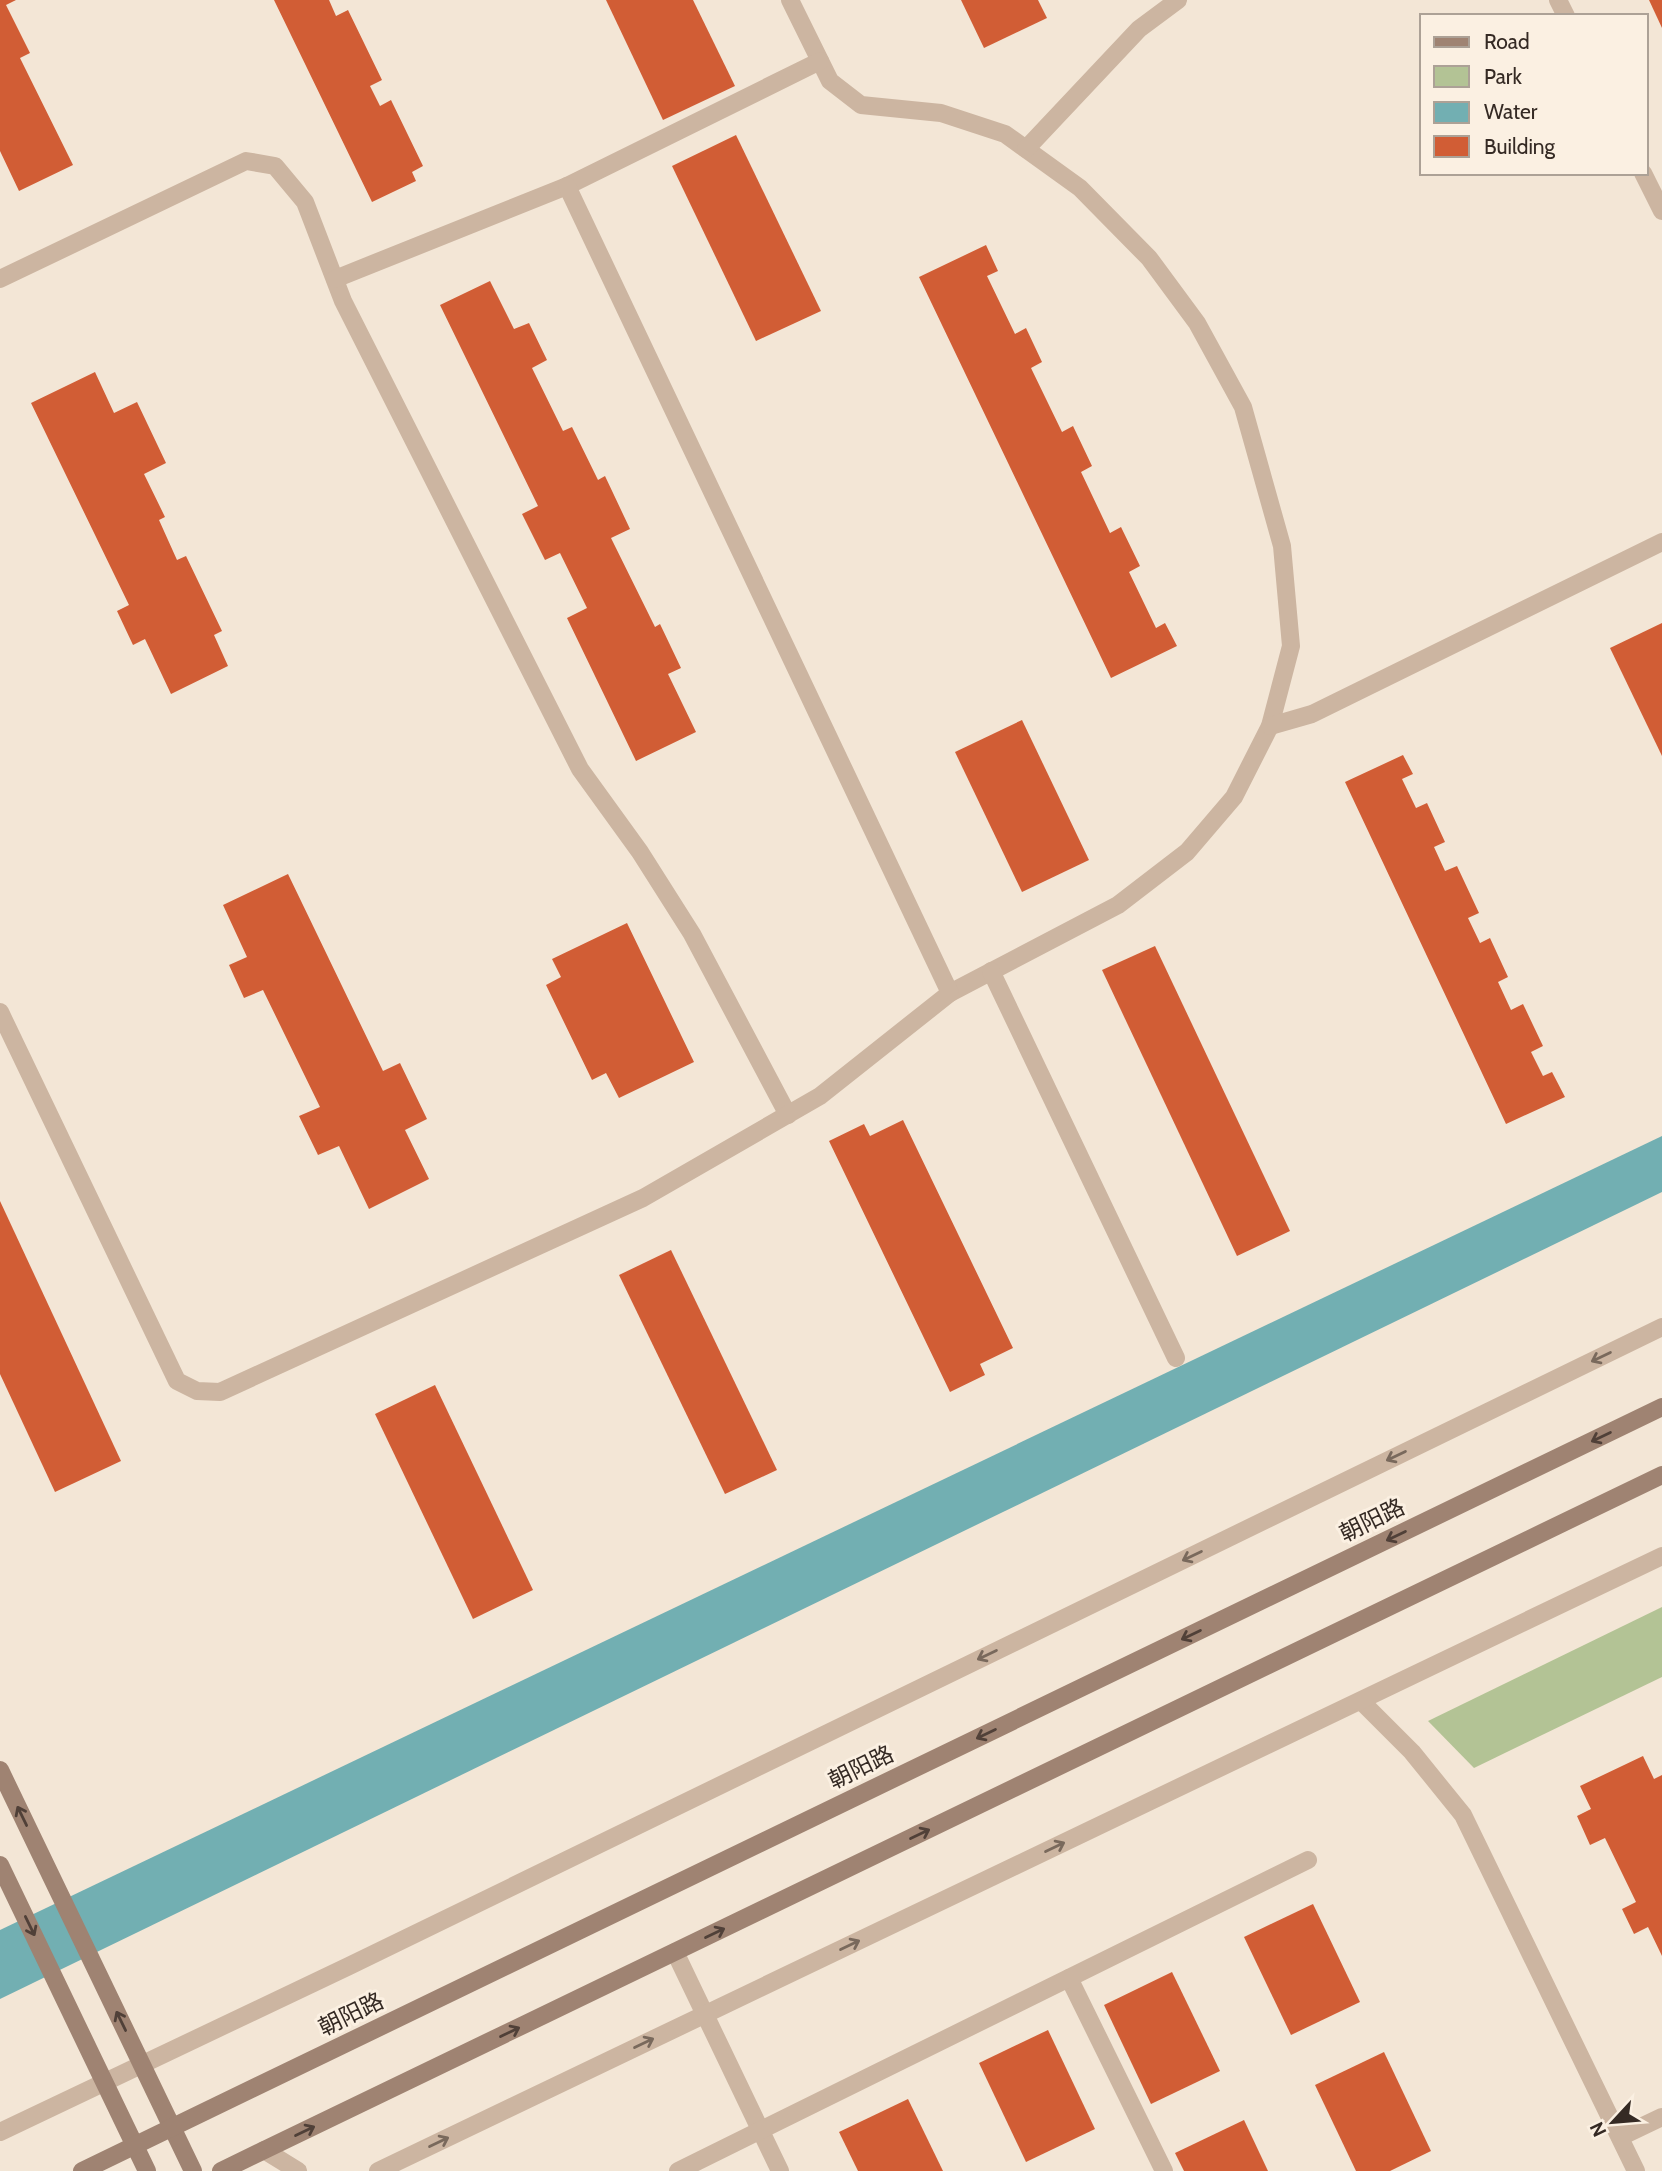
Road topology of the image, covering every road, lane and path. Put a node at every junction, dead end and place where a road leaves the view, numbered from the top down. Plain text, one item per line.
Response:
1 (790, 0) edge
2 (1178, 0) edge
3 (820, 61) junction
4 (1026, 149) junction
5 (1644, 175) edge
6 (567, 186) junction
7 (1662, 211) edge
8 (0, 279) edge
9 (335, 279) junction
10 (1662, 542) edge
11 (1270, 726) junction
12 (991, 971) junction
13 (950, 993) junction
14 (0, 1012) edge
15 (788, 1115) junction
16 (1662, 1327) edge
17 (1176, 1358) dead end
18 (1662, 1407) edge
19 (1662, 1475) edge
20 (1662, 1556) edge
21 (1361, 1700) junction
22 (0, 1770) edge
23 (1308, 1860) dead end
24 (0, 1865) edge
25 (675, 1952) junction
26 (1069, 1978) junction
27 (705, 2014) junction
28 (142, 2064) junction
29 (105, 2082) junction
30 (1662, 2117) edge
31 (172, 2127) junction
32 (761, 2130) junction
33 (0, 2132) edge
34 (1620, 2137) junction
35 (135, 2145) junction
36 (264, 2150) junction
37 (82, 2171) edge
38 (147, 2171) edge
39 (193, 2171) edge
40 (221, 2171) edge
41 (298, 2171) edge
42 (378, 2171) edge
43 (678, 2171) edge
44 (780, 2171) edge
45 (1164, 2171) edge
46 (1636, 2171) edge

1 - 3 street
2 - 4 street
3 - 4 street
3 - 6 street
4 - 11 street
5 - 7 street
6 - 9 street
6 - 13 street
8 - 9 street
9 - 15 street
10 - 11 street
11 - 12 street
12 - 13 street
12 - 17 street
13 - 15 street
14 - 15 street
16 -> 28 street
18 -> 31 main road, 朝阳路
25 -> 19 main road
20 - 21 street
27 -> 21 street
21 - 34 street
28 -> 22 main road
23 - 26 street
24 -> 29 main road
25 - 27 street
36 -> 25 main road
26 - 32 street
26 - 45 street
27 - 32 street
42 -> 27 street
28 - 29 street
28 - 31 main road
29 - 33 street
29 - 35 main road
30 - 34 street
31 - 35 main road, 朝阳路
31 - 39 main road
32 - 43 street
32 - 44 street
34 - 46 street
35 - 37 main road, 朝阳路
35 - 38 main road
36 - 40 main road
36 - 41 street

